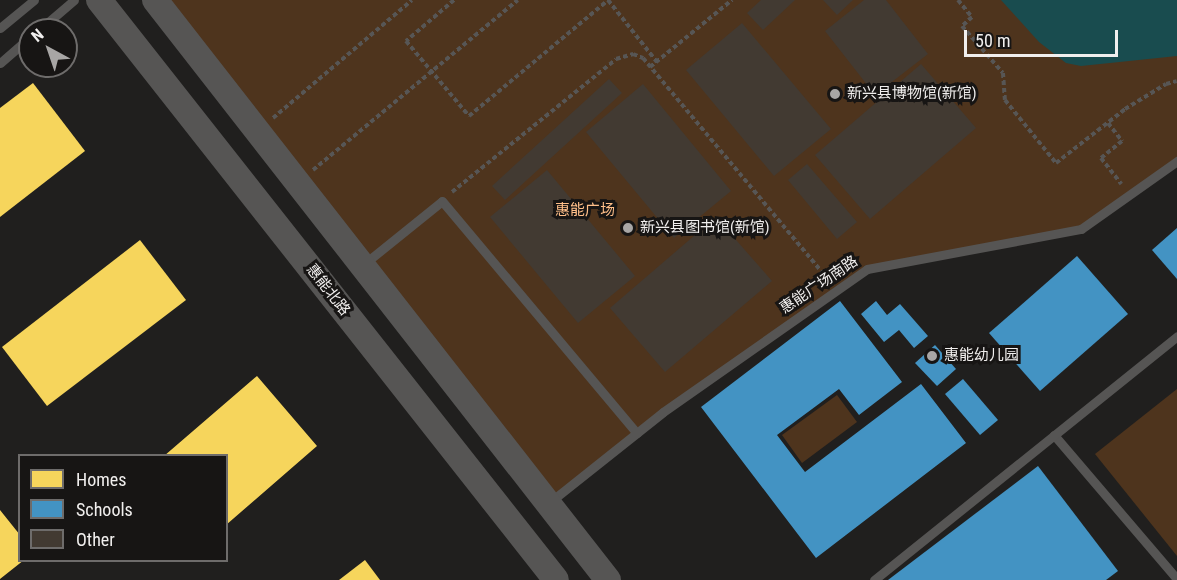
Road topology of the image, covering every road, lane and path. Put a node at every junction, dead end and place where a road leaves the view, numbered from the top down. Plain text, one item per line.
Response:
1 (34, 0) edge
2 (74, 0) edge
3 (99, 0) edge
4 (155, 0) edge
5 (412, 0) edge
6 (454, 0) edge
7 (518, 0) edge
8 (732, 0) edge
9 (958, 0) edge
10 (53, 18) edge
11 (0, 28) edge
12 (18, 47) edge
13 (657, 62) junction
14 (0, 63) edge
15 (650, 67) junction
16 (432, 72) junction
17 (1177, 81) edge
18 (1108, 123) junction
19 (258, 131) junction
20 (1177, 161) edge
21 (298, 183) junction
22 (1129, 194) junction
23 (442, 201) junction
24 (362, 265) junction
25 (837, 290) junction
26 (1177, 336) edge
27 (637, 433) junction
28 (1054, 435) junction
29 (548, 504) junction
30 (1177, 579) edge
31 (556, 580) edge
32 (608, 580) edge
33 (874, 580) edge

1 - 11 lane
2 - 10 lane
3 - 31 street, 惠能北路
4 - 19 street
5 - 19 path
6 - 16 path
7 - 16 path
8 - 13 path
9 - 18 path
12 - 14 lane
13 - 15 path
13 - 16 path
15 - 23 path
15 - 25 path
16 - 21 path
17 - 18 path
18 - 22 path
19 - 21 street
20 - 22 lane, 惠能广场南路
21 - 24 street
22 - 25 lane, 惠能广场南路
23 - 24 lane
23 - 27 lane
24 - 29 street
25 - 27 lane, 惠能广场南路
26 - 28 lane
27 - 29 lane, 惠能广场南路
28 - 30 lane
28 - 33 lane
29 - 32 street

